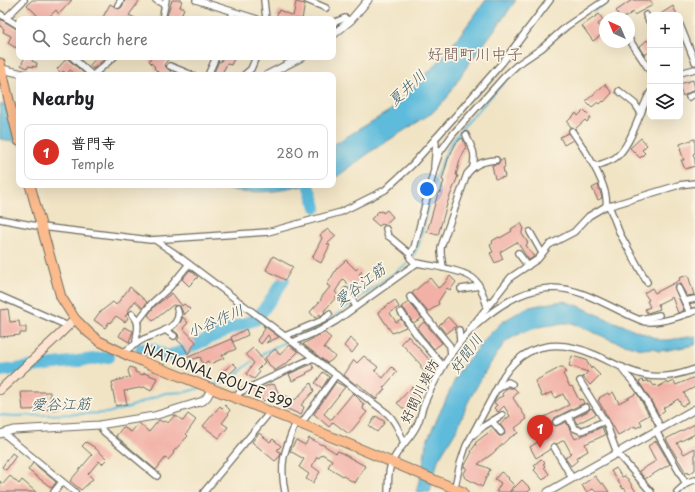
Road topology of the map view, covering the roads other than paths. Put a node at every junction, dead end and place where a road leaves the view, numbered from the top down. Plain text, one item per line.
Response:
1 (24, 0) edge
2 (156, 0) edge
3 (196, 0) edge
4 (264, 0) edge
5 (307, 0) edge
6 (368, 0) edge
7 (550, 0) edge
8 (605, 0) edge
9 (166, 2) edge
10 (326, 8) dead end
11 (233, 12) junction
12 (0, 14) edge
13 (163, 16) edge
14 (232, 16) edge
15 (247, 16) edge
16 (266, 16) edge
17 (6, 18) junction
18 (350, 21) junction
19 (336, 22) edge
20 (16, 24) edge
21 (336, 32) edge
22 (683, 32) edge
23 (635, 48) edge
24 (75, 60) edge
25 (110, 60) edge
26 (215, 60) edge
27 (255, 60) edge
28 (296, 60) edge
29 (695, 62) edge
30 (170, 66) dead end
31 (647, 66) edge
32 (1, 67) edge
33 (695, 69) edge
34 (17, 72) edge
35 (89, 72) edge
36 (96, 72) edge
37 (185, 72) edge
38 (209, 72) edge
39 (249, 72) edge
40 (274, 72) edge
41 (683, 72) edge
42 (619, 91) dead end
43 (695, 94) edge
44 (689, 97) dead end
45 (647, 99) edge
46 (640, 113) junction
47 (16, 130) edge
48 (572, 131) dead end
49 (466, 136) dead end
50 (435, 139) junction
51 (496, 160) dead end
52 (595, 166) junction
53 (473, 167) junction
54 (434, 169) junction
55 (695, 183) edge
56 (31, 188) edge
57 (607, 206) junction
58 (0, 219) edge
59 (42, 227) junction
60 (386, 229) dead end
61 (530, 232) dead end
62 (155, 240) junction
63 (518, 253) dead end
64 (542, 253) junction
65 (410, 254) junction
66 (415, 263) junction
67 (189, 264) junction
68 (528, 266) junction
69 (443, 268) junction
70 (647, 282) dead end
71 (479, 286) junction
72 (678, 288) dead end
73 (461, 289) dead end
74 (346, 291) dead end
75 (0, 296) edge
76 (410, 297) dead end
77 (695, 298) edge
78 (685, 301) junction
79 (356, 306) junction
80 (487, 306) junction
81 (177, 309) dead end
82 (401, 312) dead end
83 (692, 312) edge
84 (132, 314) dead end
85 (329, 314) dead end
86 (659, 315) dead end
87 (638, 320) junction
88 (138, 321) junction
89 (72, 323) junction
90 (165, 330) junction
91 (459, 330) dead end
92 (468, 333) junction
93 (174, 336) dead end
94 (285, 336) junction
95 (293, 342) junction
96 (460, 342) junction
97 (136, 344) junction
98 (122, 353) junction
99 (451, 354) junction
100 (313, 358) junction
101 (443, 366) junction
102 (622, 367) junction
103 (695, 369) edge
104 (336, 375) junction
105 (580, 382) dead end
106 (512, 384) dead end
107 (212, 388) junction
108 (0, 390) edge
109 (496, 390) junction
110 (235, 398) junction
111 (586, 407) dead end
112 (695, 409) edge
113 (270, 412) junction
114 (502, 415) dead end
115 (568, 416) junction
116 (605, 420) junction
117 (492, 421) junction
118 (556, 422) dead end
119 (299, 423) junction
120 (99, 425) junction
121 (658, 429) junction
122 (501, 432) dead end
123 (2, 434) edge
124 (471, 436) junction
125 (404, 443) junction
126 (554, 447) dead end
127 (617, 453) junction
128 (392, 462) junction
129 (157, 476) dead end
130 (572, 478) junction
131 (695, 480) edge
132 (62, 482) junction
133 (686, 484) junction
134 (456, 490) edge
135 (54, 492) edge
136 (75, 492) edge
137 (204, 492) edge
138 (285, 492) edge
139 (388, 492) edge
140 (548, 492) edge
141 (651, 492) edge
142 (677, 492) edge

1 - 17 street
2 - 9 street
3 - 11 street
4 - 16 street
5 - 10 street
6 - 18 street
7 - 50 street
8 - 54 street
9 - 13 street
11 - 14 street
11 - 15 street
12 - 17 street
17 - 20 street
18 - 19 street
18 - 21 street
22 - 29 street
23 - 31 street
24 - 35 street
25 - 36 street
26 - 38 street
27 - 39 street
28 - 40 street
30 - 37 street
32 - 34 street
32 - 47 highway
33 - 41 street
42 - 46 street
43 - 44 street
45 - 46 street
46 - 52 street
48 - 52 street
49 - 53 street
50 - 54 street
50 - 62 street
51 - 53 street
52 - 57 street
53 - 69 street
54 - 65 street
55 - 57 street
56 - 59 highway, NATIONAL ROUTE 399
57 - 64 street
57 - 70 street
58 - 59 street
59 - 62 street
59 - 89 highway, NATIONAL ROUTE 399
60 - 65 street
61 - 64 street
62 - 67 street
63 - 68 street
64 - 68 street
65 - 66 street
66 - 69 street
66 - 79 street
67 - 88 street
67 - 94 street
68 - 80 street
69 - 71 street
71 - 73 street
71 - 80 street
72 - 78 street
74 - 79 street
75 - 89 street
76 - 99 street
77 - 78 street
78 - 83 street
79 - 95 street
80 - 92 street
81 - 90 street
82 - 101 street
83 - 87 street, 好間川堤防
84 - 88 street
85 - 94 street
86 - 87 street
87 - 92 street, 好間川堤防
88 - 97 street
89 - 98 highway, NATIONAL ROUTE 399
89 - 108 main road
90 - 93 street
90 - 97 street
91 - 96 street
92 - 96 street, 好間川堤防
94 - 95 street
95 - 100 street
96 - 99 street, 好間川堤防
97 - 98 street
98 - 107 highway, NATIONAL ROUTE 399
99 - 101 street, 好間川堤防
100 - 104 street
100 - 110 street
101 - 125 street, 好間川堤防
102 - 103 street
102 - 109 street
102 - 121 street
104 - 119 street
104 - 125 street
105 - 116 street
106 - 109 street
107 - 110 highway, NATIONAL ROUTE 399
107 - 120 street
109 - 124 street
110 - 113 highway, NATIONAL ROUTE 399
111 - 115 street
112 - 121 street
113 - 119 highway, NATIONAL ROUTE 399
113 - 137 street
114 - 117 street
115 - 116 street
115 - 118 street
116 - 127 street
117 - 122 street
117 - 124 street
119 - 128 highway, NATIONAL ROUTE 399
119 - 138 street
120 - 123 street
120 - 129 street
121 - 127 street
121 - 133 street
123 - 132 street
124 - 134 street
125 - 128 street, 好間川堤防
126 - 130 street
127 - 130 street
127 - 141 street
128 - 134 highway, NATIONAL ROUTE 399
128 - 139 street, 好間川堤防
130 - 140 street
131 - 133 street
132 - 135 street
132 - 136 street
133 - 142 street

